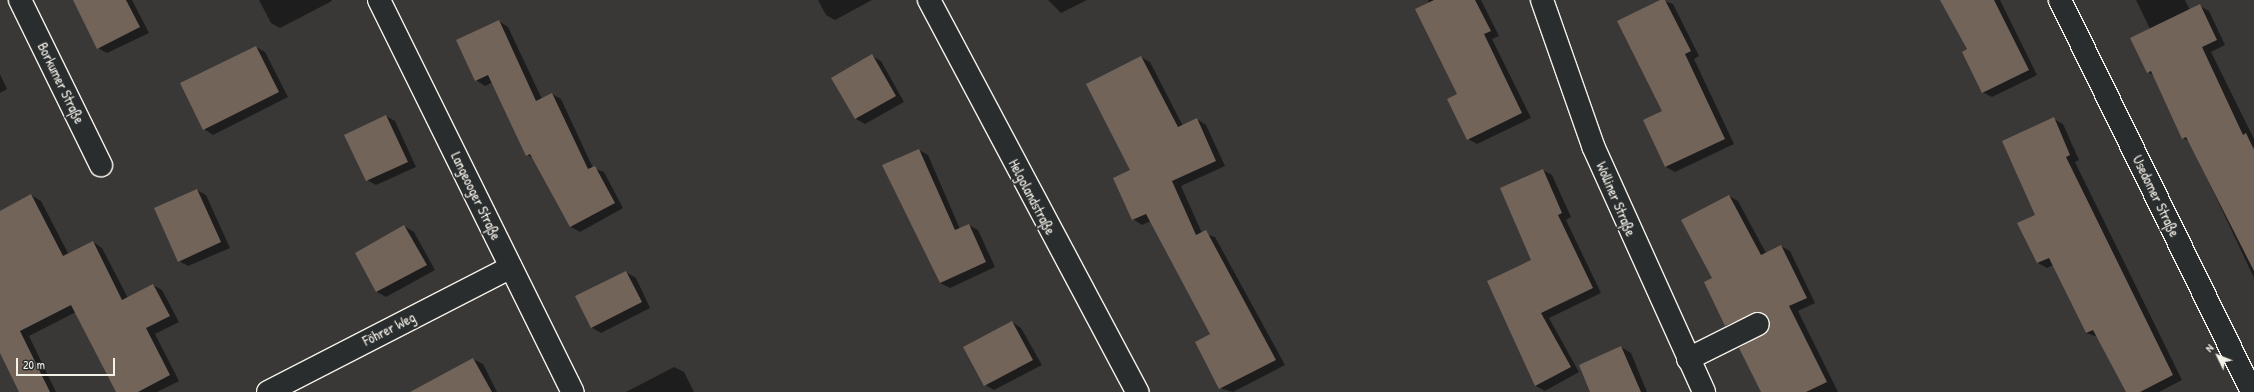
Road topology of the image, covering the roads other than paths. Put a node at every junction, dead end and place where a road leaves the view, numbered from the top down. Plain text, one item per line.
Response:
1 (20, 0) edge
2 (379, 0) edge
3 (929, 0) edge
4 (1542, 0) edge
5 (2060, 0) edge
6 (101, 165) dead end
7 (510, 267) junction
8 (1758, 324) dead end
9 (1688, 360) junction
10 (268, 392) edge
11 (573, 392) edge
12 (1137, 392) edge
13 (1704, 392) edge
14 (2252, 392) edge

1 - 6 street, Borkumer Straße
2 - 7 street, Langeooger Straße
3 - 12 street, Helgolandstraße
4 - 9 street, Wolliner Straße
5 - 14 street, Usedomer Straße
7 - 10 street, Föhrer Weg
7 - 11 street, Langeooger Straße
8 - 9 street
9 - 13 street, Wolliner Straße

